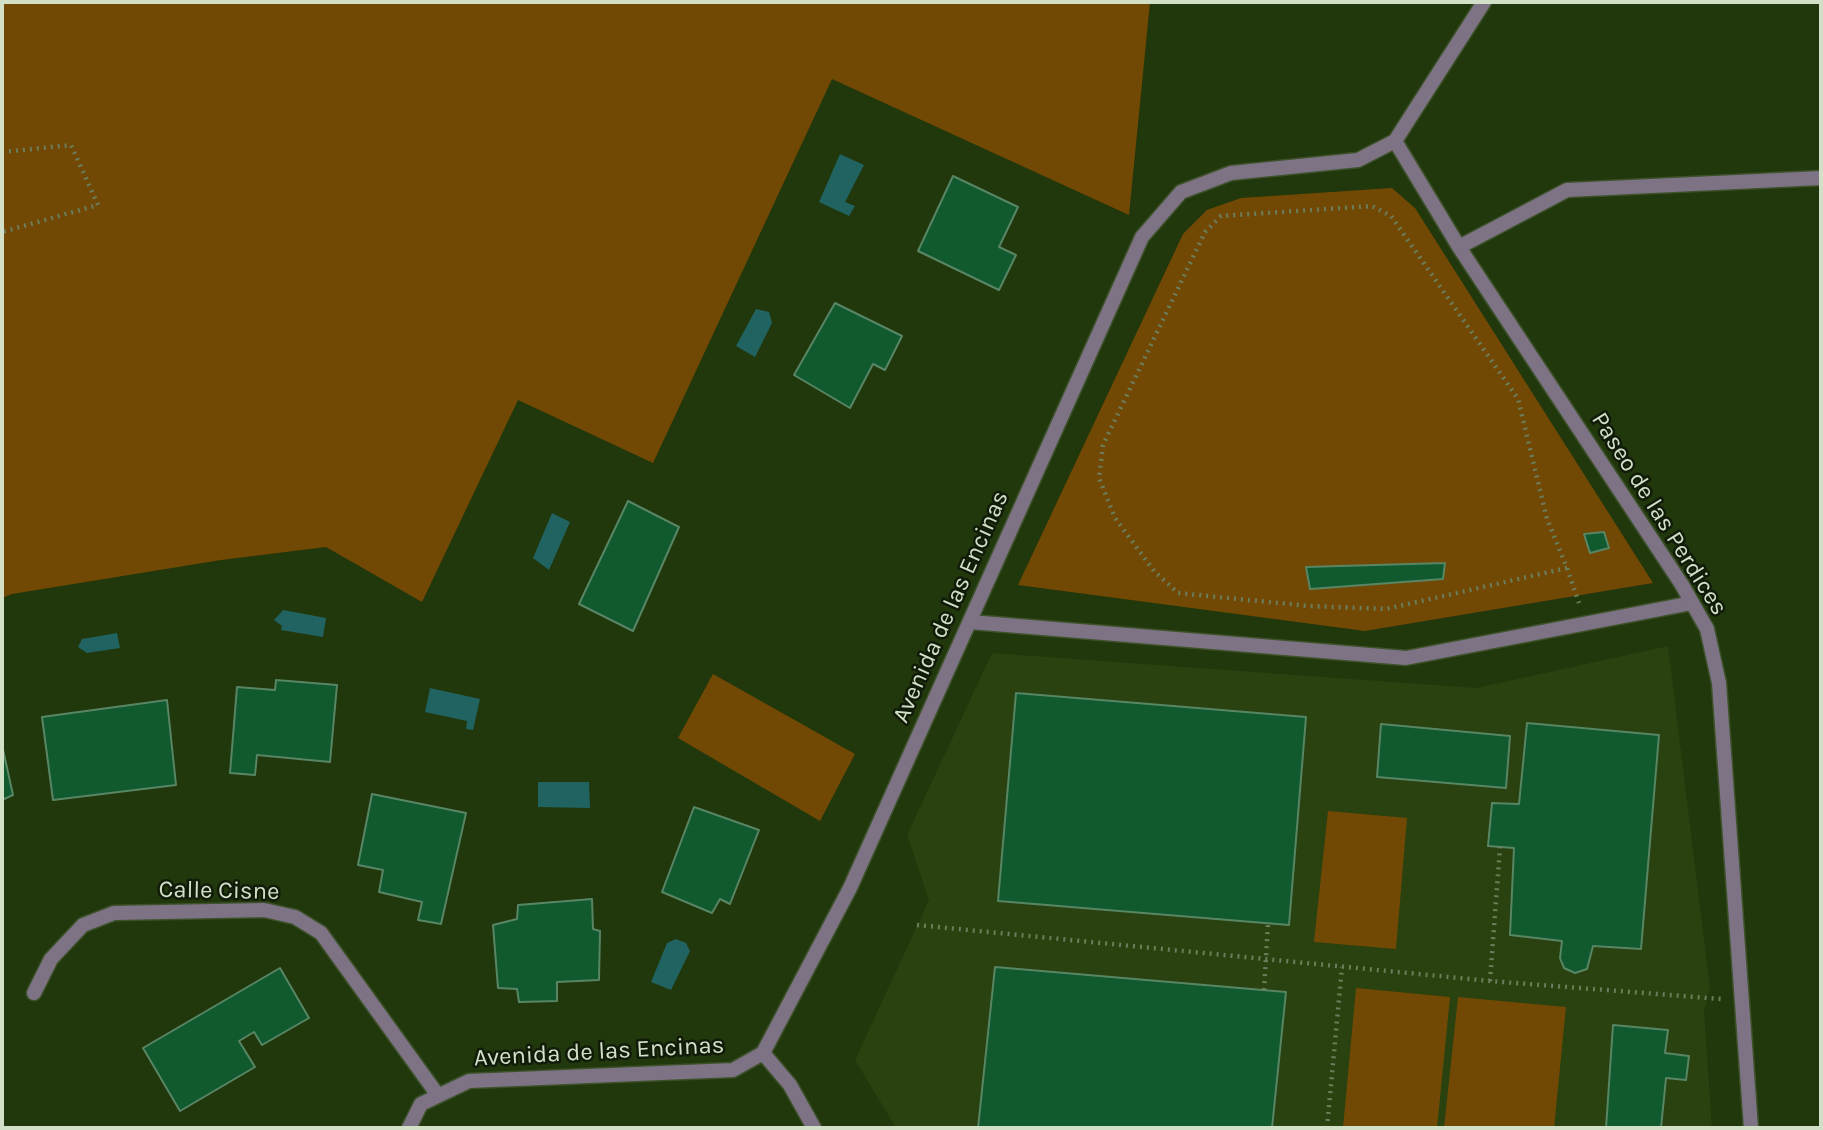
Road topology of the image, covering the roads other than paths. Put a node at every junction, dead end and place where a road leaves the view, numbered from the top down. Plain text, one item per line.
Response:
1 (1483, 2) edge
2 (1395, 141) junction
3 (1821, 178) edge
4 (1459, 247) junction
5 (1692, 603) junction
6 (970, 622) junction
7 (34, 993) dead end
8 (763, 1053) junction
9 (437, 1094) junction
10 (409, 1128) edge
11 (814, 1128) edge
12 (1751, 1128) edge

1 - 2 street
2 - 4 street, Paseo de las Perdices
2 - 6 street, Avenida de las Encinas
3 - 4 street
4 - 5 street, Paseo de las Perdices
5 - 6 street
5 - 12 street, Paseo de las Perdices
6 - 8 street, Avenida de las Encinas
7 - 9 street, Calle Cisne
8 - 9 street, Avenida de las Encinas
8 - 11 street
9 - 10 street, Avenida de las Encinas

